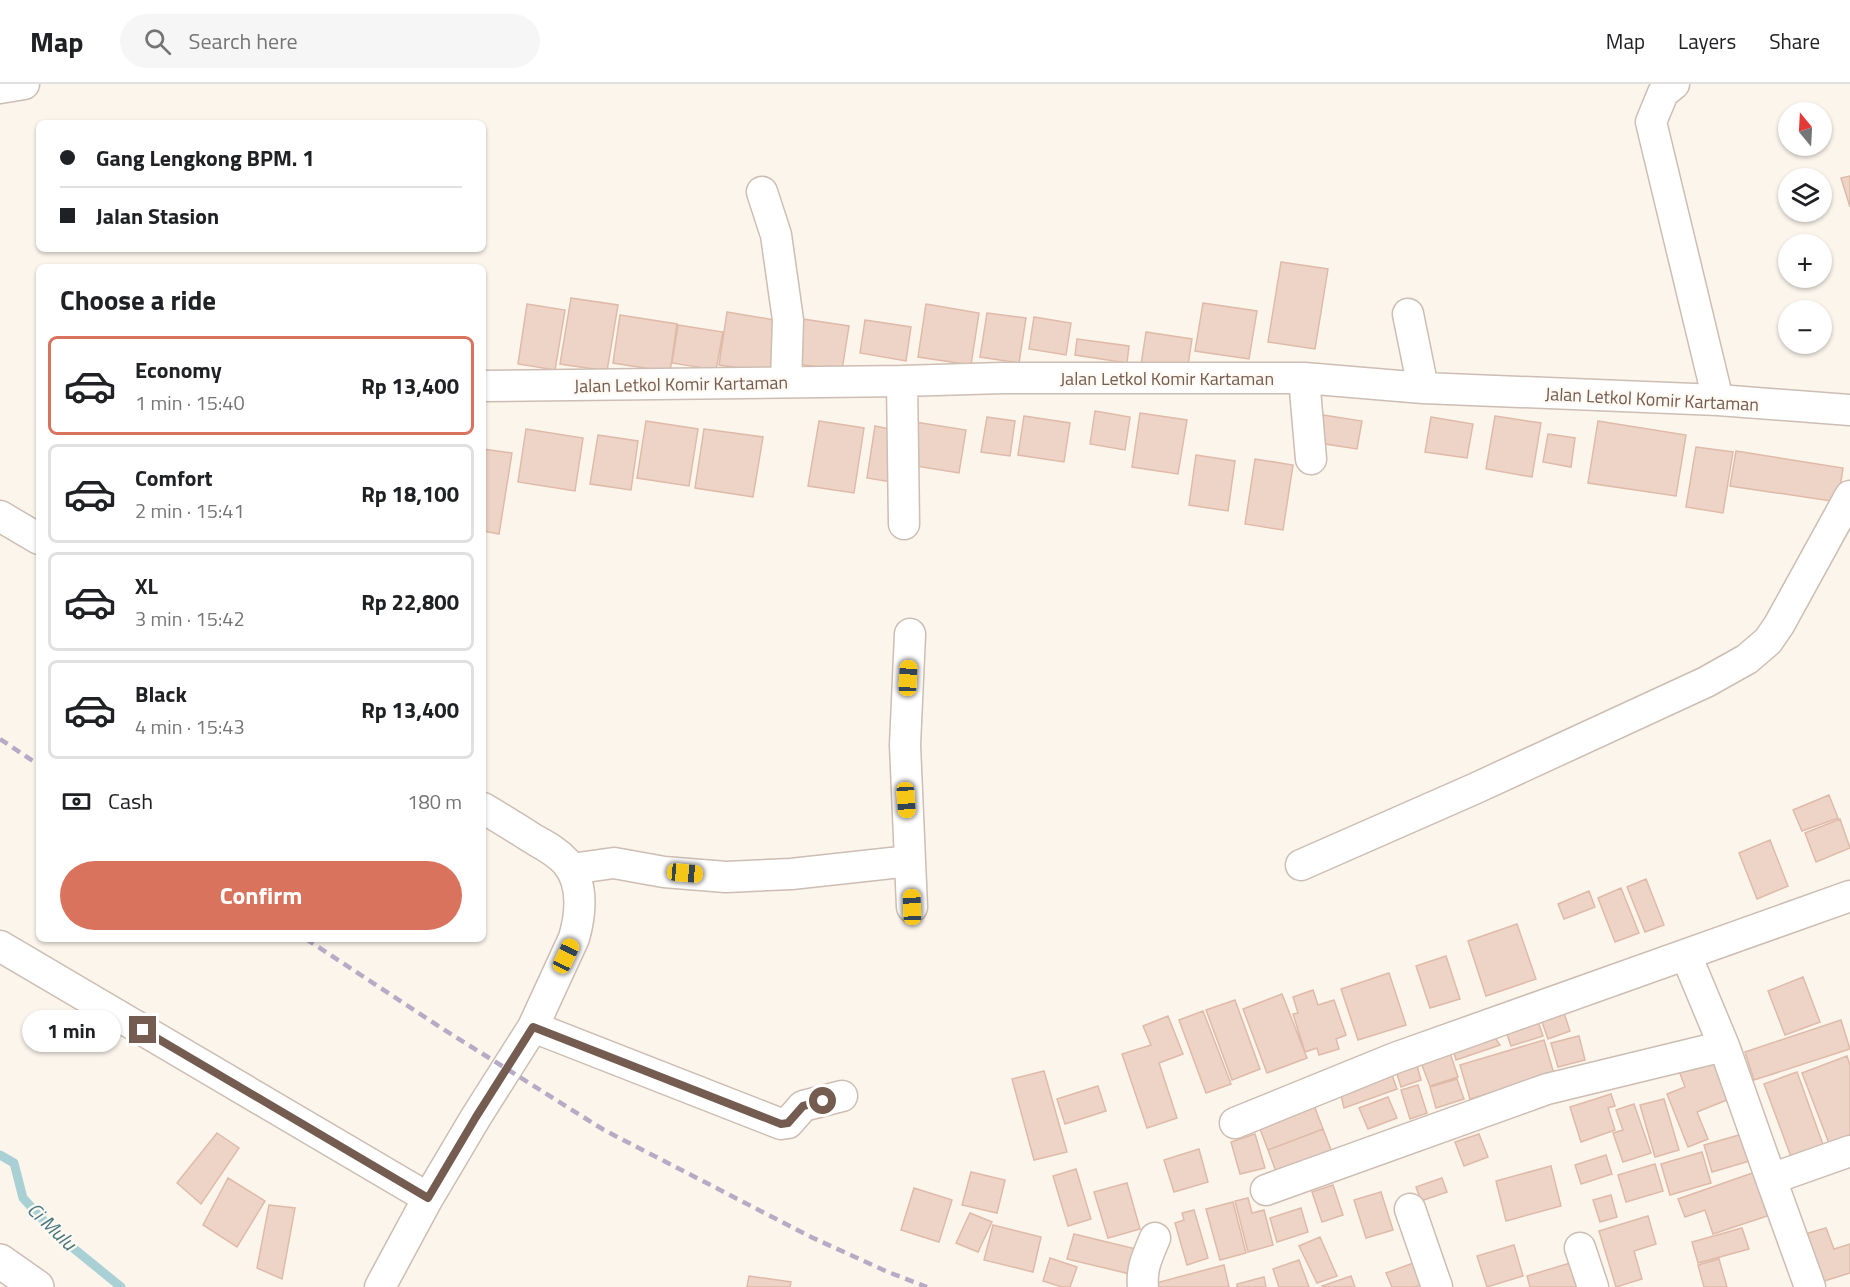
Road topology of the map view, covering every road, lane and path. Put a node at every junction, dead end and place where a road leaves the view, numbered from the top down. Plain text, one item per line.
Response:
1 (24, 84) edge
2 (1674, 84) edge
3 (0, 88) edge
4 (762, 192) dead end
5 (1408, 314) dead end
6 (1304, 378) junction
7 (902, 381) junction
8 (786, 382) junction
9 (486, 387) edge
10 (1423, 388) junction
11 (1718, 400) junction
12 (1850, 410) edge
13 (1311, 459) dead end
14 (1850, 496) edge
15 (0, 516) edge
16 (904, 524) dead end
17 (36, 537) edge
18 (910, 634) dead end
19 (486, 810) edge
20 (910, 861) junction
21 (1301, 865) dead end
22 (571, 869) junction
23 (1850, 896) edge
24 (912, 907) dead end
25 (0, 946) edge
26 (1686, 955) junction
27 (533, 1027) junction
28 (1724, 1046) junction
29 (842, 1096) dead end
30 (1235, 1123) dead end
31 (1850, 1151) edge
32 (1771, 1179) junction
33 (1266, 1190) dead end
34 (428, 1198) junction
35 (1410, 1209) dead end
36 (1155, 1238) dead end
37 (1580, 1248) dead end
38 (0, 1261) edge
39 (386, 1285) edge
40 (35, 1286) edge
41 (0, 1287) edge
42 (1143, 1287) edge
43 (1437, 1287) edge
44 (1593, 1287) edge
45 (1810, 1287) edge

1 - 3 street
2 - 11 street
4 - 8 street
5 - 10 street
6 - 7 street, Jalan Letkol Komir Kartaman
6 - 10 street, Jalan Letkol Komir Kartaman
6 - 13 street
7 - 8 street, Jalan Letkol Komir Kartaman
7 - 16 street
8 - 9 street, Jalan Letkol Komir Kartaman
10 - 11 street, Jalan Letkol Komir Kartaman
11 - 12 street, Jalan Letkol Komir Kartaman
14 - 21 street
15 - 17 street
18 - 20 street
19 - 22 street
20 - 22 street
20 - 24 street
22 - 27 street
23 - 26 street
25 - 34 street
26 - 28 street
26 - 30 street
27 - 29 street
27 - 34 street
28 - 32 street
28 - 33 street
31 - 32 street
32 - 45 street
34 - 39 street
35 - 43 street
36 - 42 street
37 - 44 street
38 - 40 street
40 - 41 street

